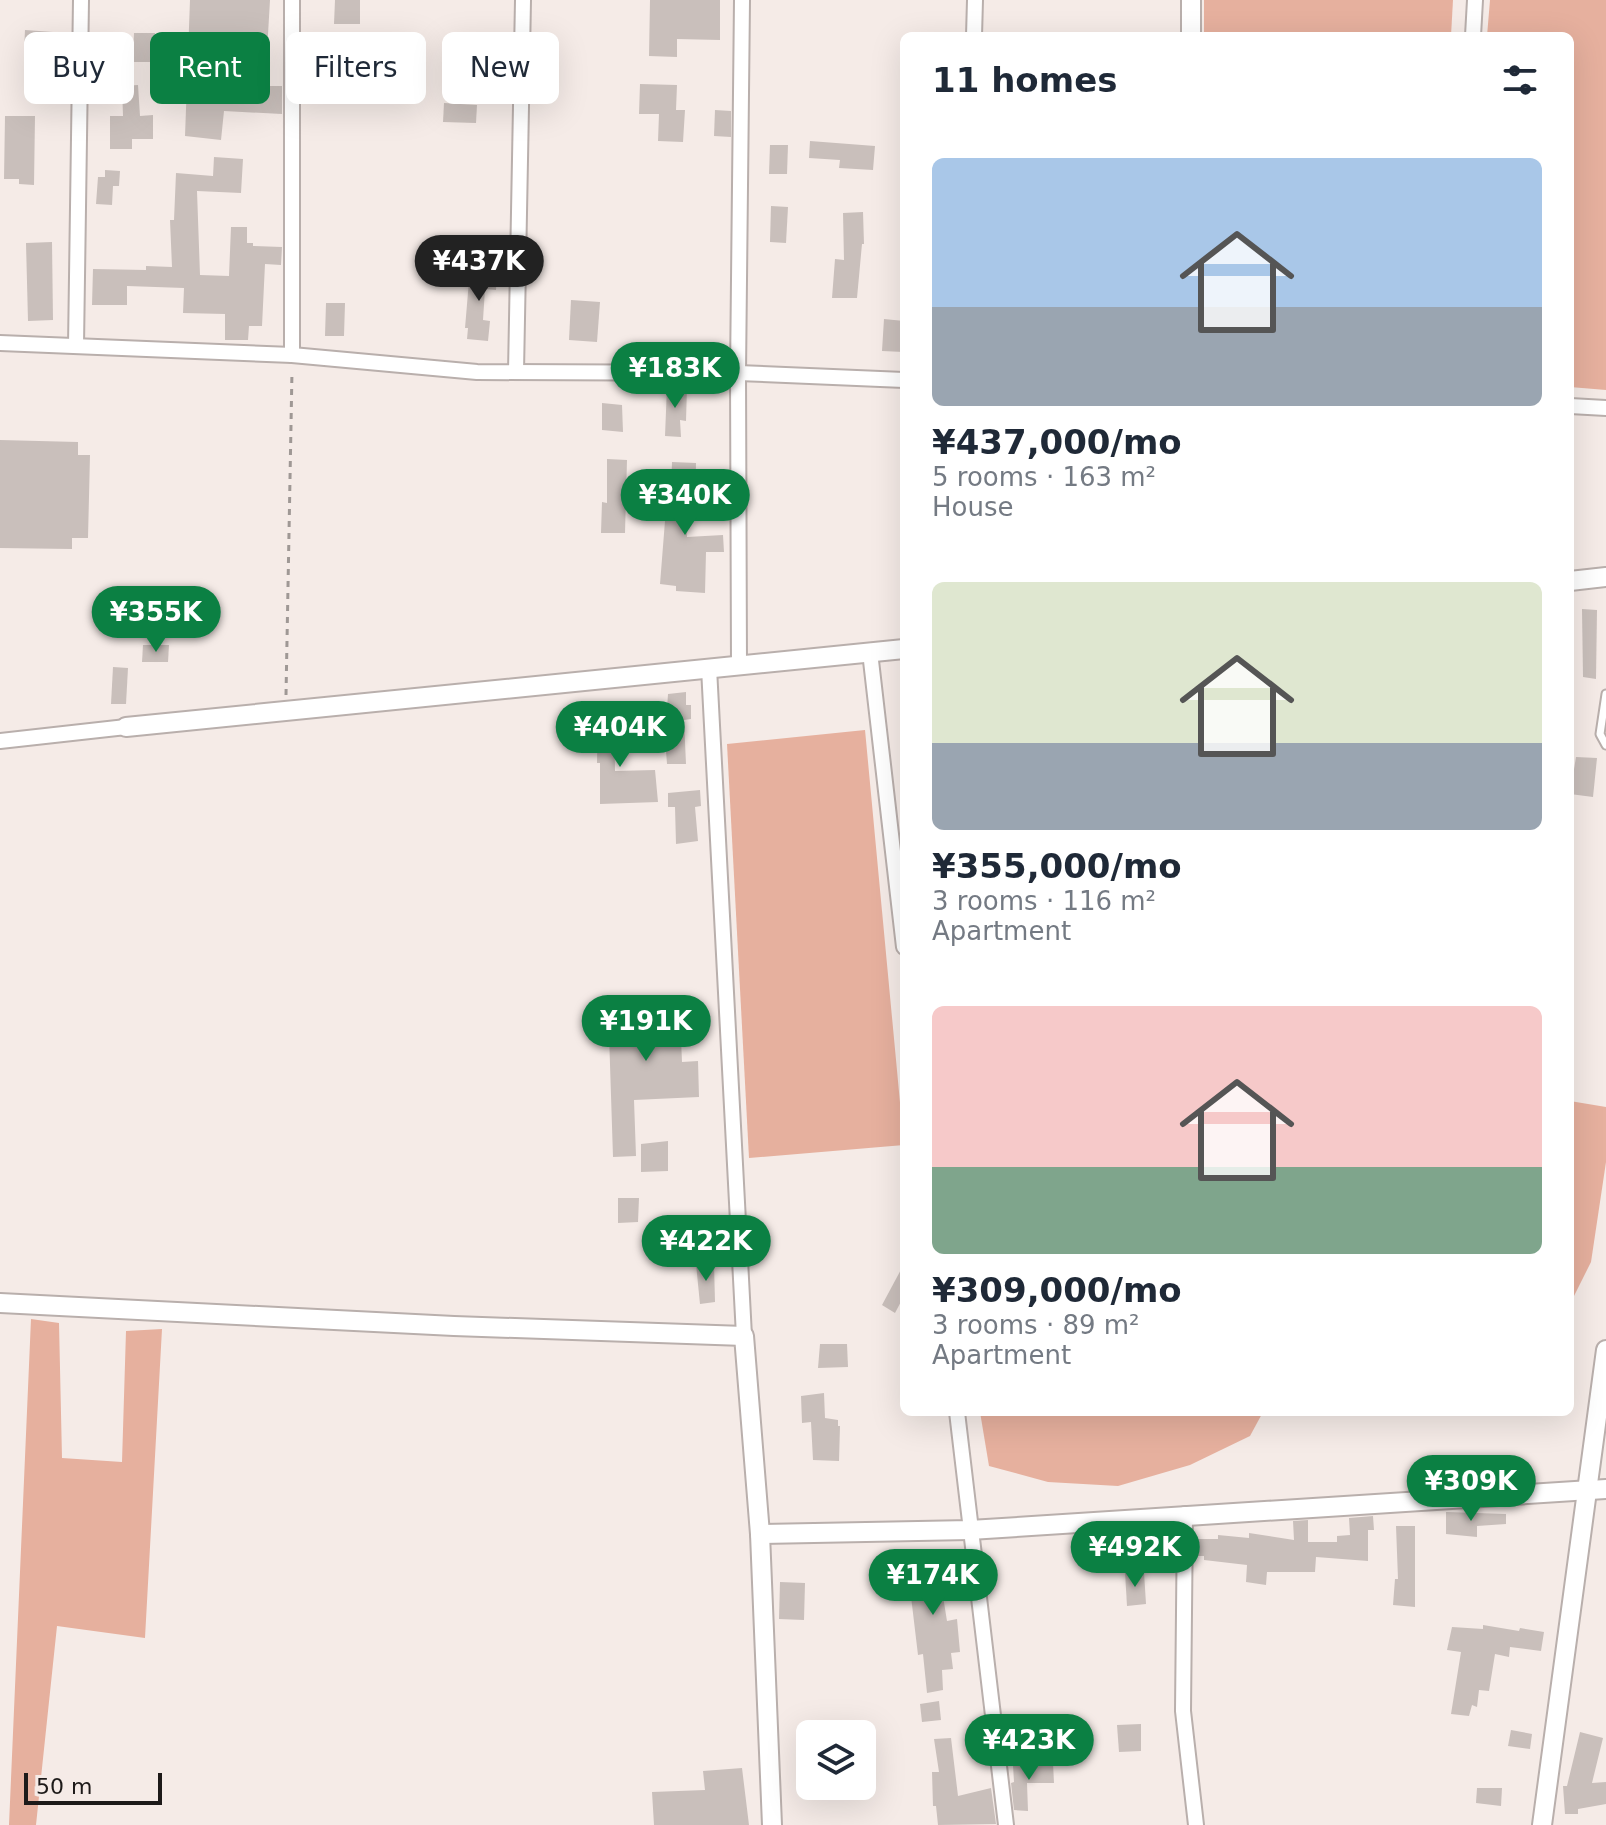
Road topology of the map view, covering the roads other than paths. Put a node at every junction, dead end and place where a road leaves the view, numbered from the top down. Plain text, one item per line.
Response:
1 (81, 0) edge
2 (292, 0) edge
3 (523, 0) edge
4 (742, 0) edge
5 (975, 0) edge
6 (1191, 0) edge
7 (1475, 0) edge
8 (974, 32) edge
9 (1191, 32) edge
10 (1473, 32) edge
11 (0, 343) edge
12 (76, 346) junction
13 (292, 355) junction
14 (516, 372) junction
15 (738, 373) junction
16 (900, 380) edge
17 (1574, 406) edge
18 (1606, 408) edge
19 (1606, 577) edge
20 (1574, 581) edge
21 (900, 649) edge
22 (870, 652) junction
23 (739, 665) junction
24 (709, 668) junction
25 (1606, 694) edge
26 (126, 727) joint
27 (0, 741) edge
28 (1606, 745) edge
29 (900, 912) edge
30 (0, 1303) edge
31 (744, 1336) junction
32 (1606, 1350) edge
33 (957, 1416) edge
34 (1606, 1489) edge
35 (1587, 1490) junction
36 (1185, 1514) junction
37 (970, 1530) junction
38 (760, 1534) junction
39 (772, 1825) edge
40 (1006, 1825) edge
41 (1196, 1825) edge
42 (1542, 1825) edge

1 - 12 street
2 - 13 street
3 - 14 street
4 - 15 street
5 - 8 street
6 - 9 street
7 - 10 street
11 - 12 street
12 - 13 street
13 - 14 street
14 - 15 street
15 - 16 street
15 - 23 street
17 - 18 street
19 - 20 street
21 - 22 street
22 - 23 street
22 - 29 street
23 - 24 street
24 - 26 street
24 - 31 street
25 - 28 lane
26 - 27 street
30 - 31 street
31 - 38 street
32 - 35 street
33 - 37 street
34 - 35 street
35 - 36 street
35 - 42 street
36 - 37 street
36 - 41 street
37 - 38 street
37 - 40 street
38 - 39 street

